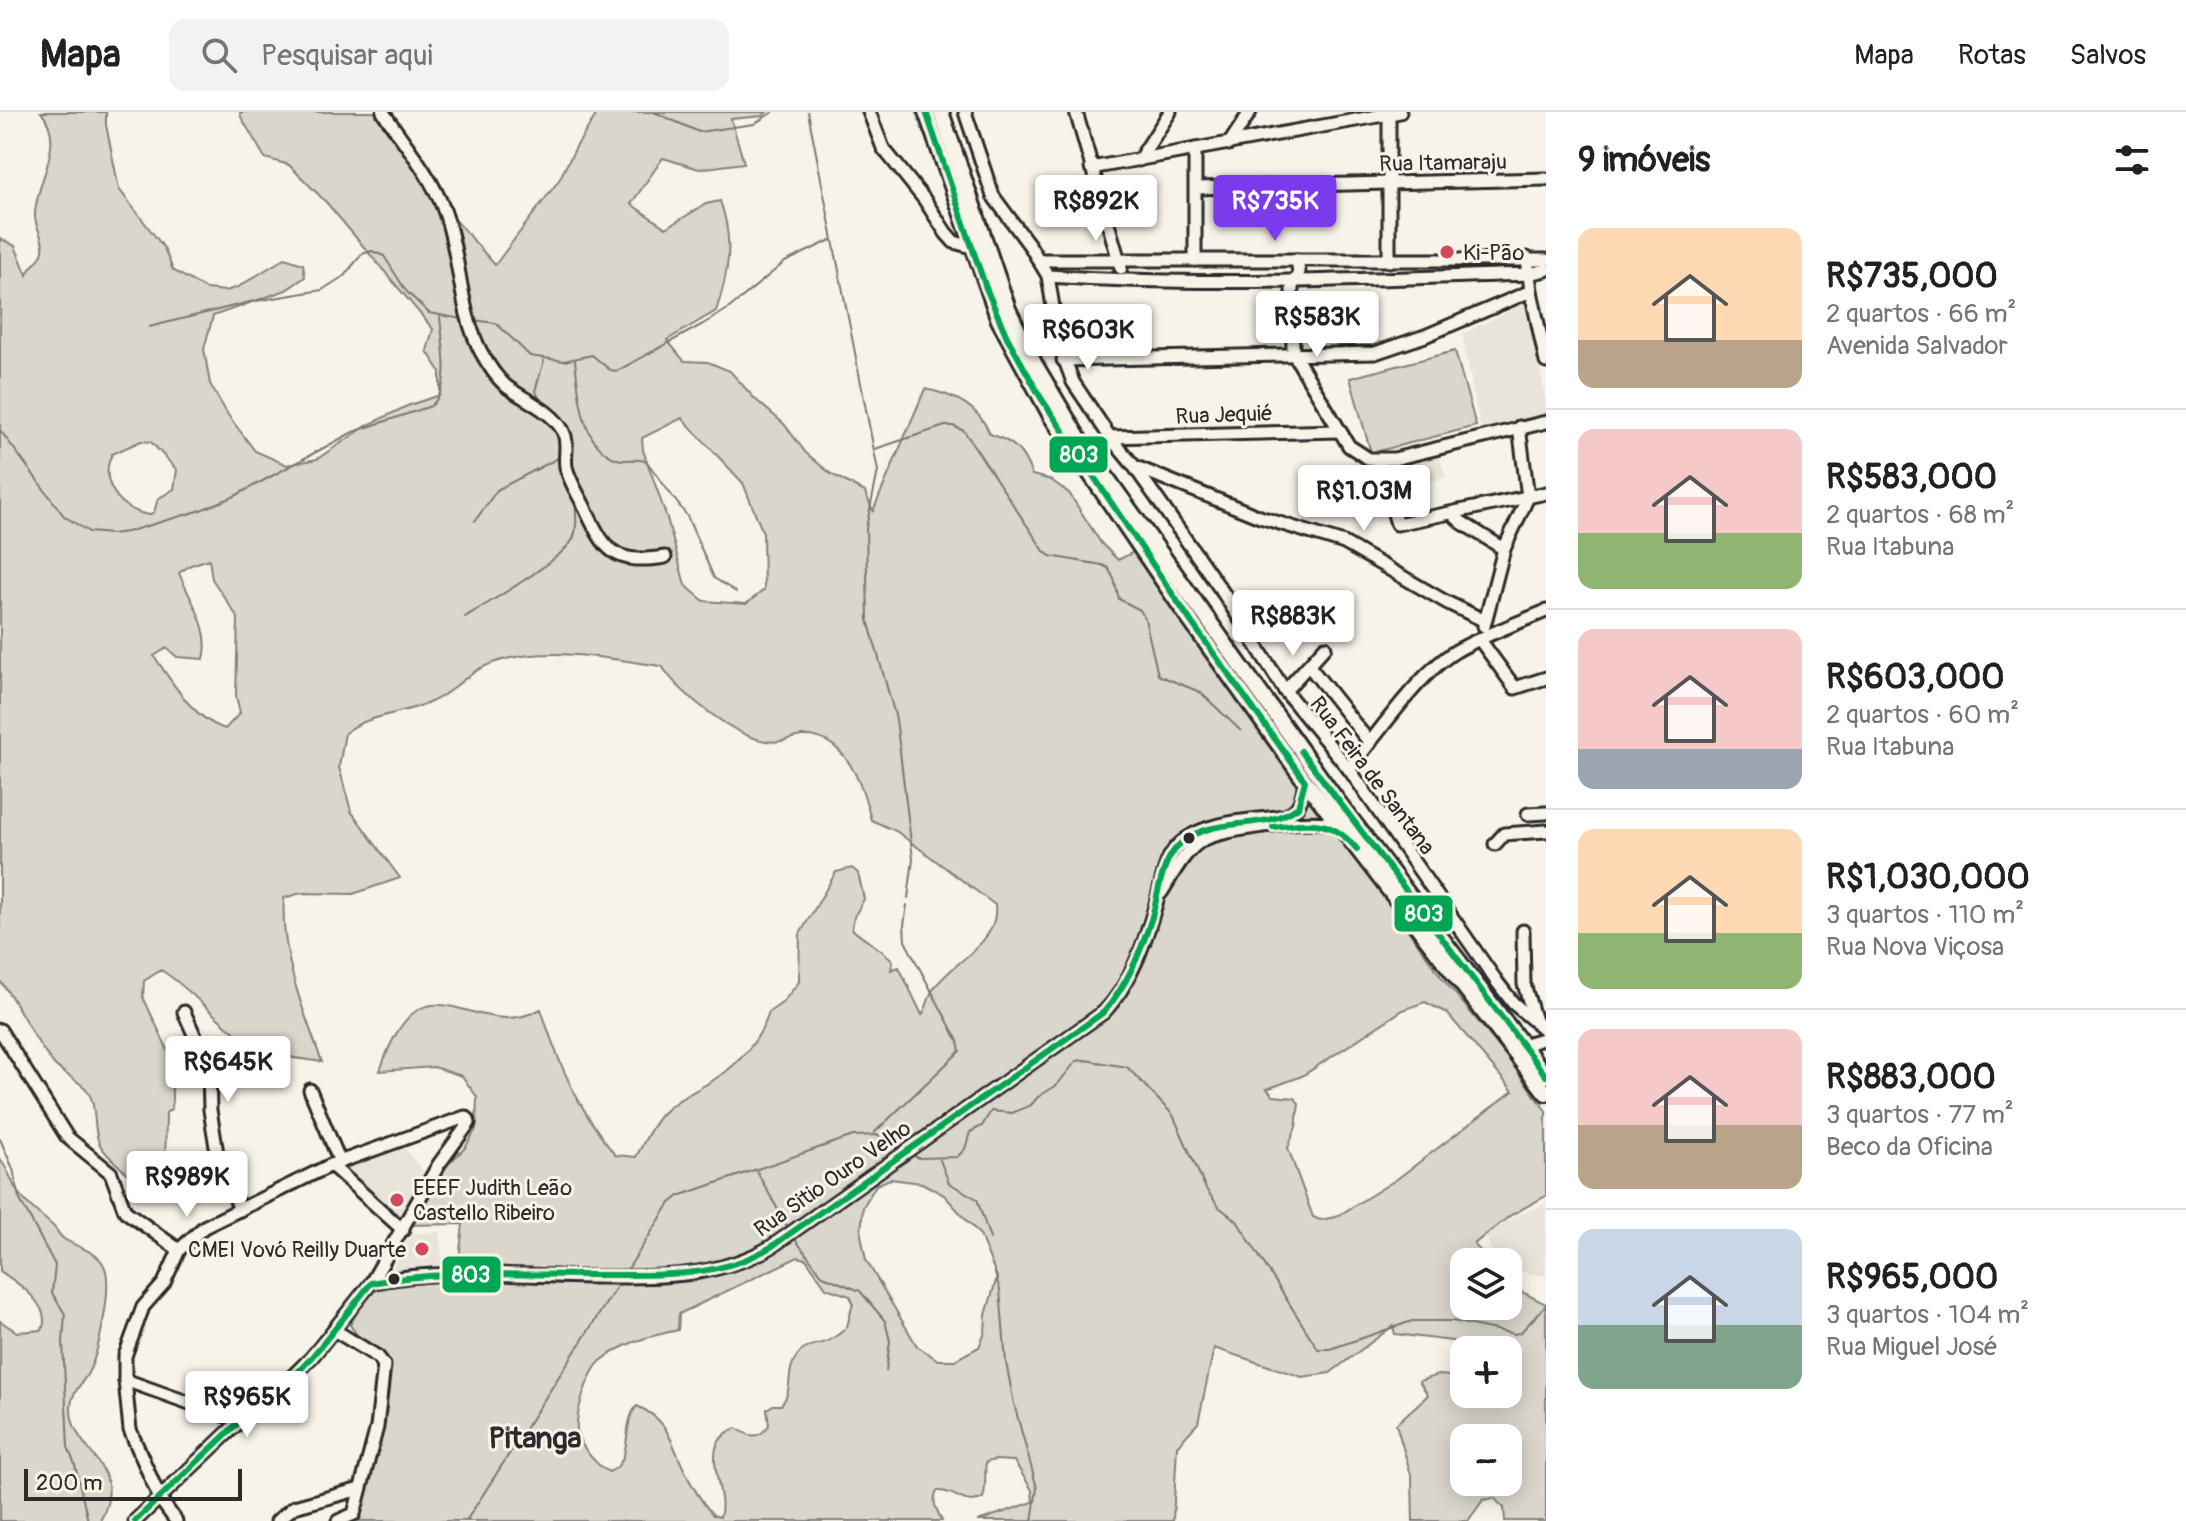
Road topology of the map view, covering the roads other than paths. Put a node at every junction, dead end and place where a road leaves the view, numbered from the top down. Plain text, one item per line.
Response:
1 (383, 112) edge
2 (869, 112) edge
3 (926, 112) edge
4 (941, 112) edge
5 (965, 112) edge
6 (1170, 112) edge
7 (1250, 112) edge
8 (1400, 112) edge
9 (1388, 113) edge
10 (1081, 116) edge
11 (1229, 144) junction
12 (1195, 149) junction
13 (1139, 160) junction
14 (1091, 168) junction
15 (1546, 179) edge
16 (1387, 182) junction
17 (1196, 188) junction
18 (972, 247) junction
19 (1527, 258) junction
20 (1039, 260) junction
21 (1195, 260) junction
22 (1291, 260) junction
23 (1546, 260) edge
24 (1119, 261) junction
25 (1389, 261) junction
26 (1546, 270) edge
27 (1529, 274) junction
28 (1048, 276) junction
29 (1124, 280) junction
30 (1292, 283) junction
31 (1531, 291) junction
32 (1542, 322) edge
33 (1293, 353) junction
34 (1063, 360) junction
35 (1546, 362) edge
36 (1546, 422) edge
37 (1519, 427) junction
38 (1339, 431) junction
39 (1110, 437) junction
40 (1378, 460) junction
41 (1134, 466) junction
42 (1546, 493) edge
43 (1528, 497) junction
44 (1453, 514) junction
45 (1504, 549) junction
46 (665, 557) dead end
47 (1546, 611) edge
48 (1485, 621) junction
49 (1480, 640) junction
50 (1325, 647) dead end
51 (1309, 666) junction
52 (1542, 680) edge
53 (1285, 691) junction
54 (1546, 693) edge
55 (1370, 743) junction
56 (1349, 769) junction
57 (1305, 781) junction
58 (1546, 813) edge
59 (1528, 814) dead end
60 (1344, 831) junction
61 (1546, 831) edge
62 (1495, 844) dead end
63 (1159, 897) junction
64 (1523, 931) dead end
65 (184, 1012) dead end
66 (1541, 1028) edge
67 (0, 1030) edge
68 (1546, 1038) edge
69 (1522, 1045) junction
70 (1546, 1076) edge
71 (310, 1090) dead end
72 (1546, 1093) edge
73 (336, 1164) junction
74 (240, 1210) junction
75 (403, 1230) junction
76 (179, 1250) junction
77 (371, 1283) junction
78 (334, 1330) junction
79 (125, 1380) junction
80 (240, 1421) junction
81 (360, 1489) junction
82 (160, 1499) junction
83 (135, 1521) edge
84 (176, 1521) edge
85 (277, 1521) edge
86 (338, 1521) edge

1 - 46 street
2 - 18 street
3 - 18 main road
4 - 69 main road
5 - 20 street, Rua Feira de Santana
6 - 13 street
7 - 11 street
8 - 9 street
9 - 11 street
9 - 16 street
10 - 14 street
11 - 12 street
12 - 13 street
12 - 17 street
13 - 14 street
14 - 24 street
15 - 16 street, Rua Itamaraju
16 - 17 street, Rua Itamaraju
16 - 25 street
17 - 21 street
18 - 57 main road
19 - 23 street
19 - 25 street
19 - 27 street
20 - 24 street
20 - 28 street, Rua Feira de Santana
21 - 22 street
21 - 24 street
22 - 25 street
22 - 30 street
24 - 29 street
26 - 27 street
27 - 30 street
27 - 31 street
28 - 29 street
28 - 34 street, Rua Feira de Santana
29 - 30 street
30 - 33 street
31 - 32 street
31 - 33 street
32 - 35 street
33 - 34 street
33 - 38 street
34 - 39 street, Rua Feira de Santana
36 - 37 street
37 - 40 street
37 - 43 street
38 - 39 street, Rua Jequié
38 - 40 street
39 - 41 street, Rua Feira de Santana
40 - 44 street
41 - 48 street
41 - 53 street, Rua Feira de Santana
42 - 43 street
43 - 44 street
43 - 45 street
44 - 45 street
45 - 48 street
47 - 49 street
48 - 49 street
49 - 52 street
49 - 55 street
50 - 51 street
51 - 53 street
51 - 55 street
52 - 54 street
53 - 56 street, Rua Feira de Santana
55 - 56 street
56 - 66 street, Rua Feira de Santana
57 - 60 main road
57 - 63 street, Rua Sitio Ouro Velho
58 - 59 street
60 - 63 street, Rua Sitio Ouro Velho
60 - 72 main road
61 - 62 street
63 - 77 street, Rua Sitio Ouro Velho
64 - 66 street
65 - 74 street
67 - 76 street
68 - 69 street
69 - 70 main road
71 - 73 street
73 - 74 street
73 - 75 street
73 - 75 street
74 - 76 street
75 - 77 street
76 - 79 street
77 - 78 street
78 - 80 street
78 - 81 street
79 - 80 street
79 - 82 street
80 - 82 street
81 - 85 street
81 - 86 street
82 - 83 street
82 - 84 street

